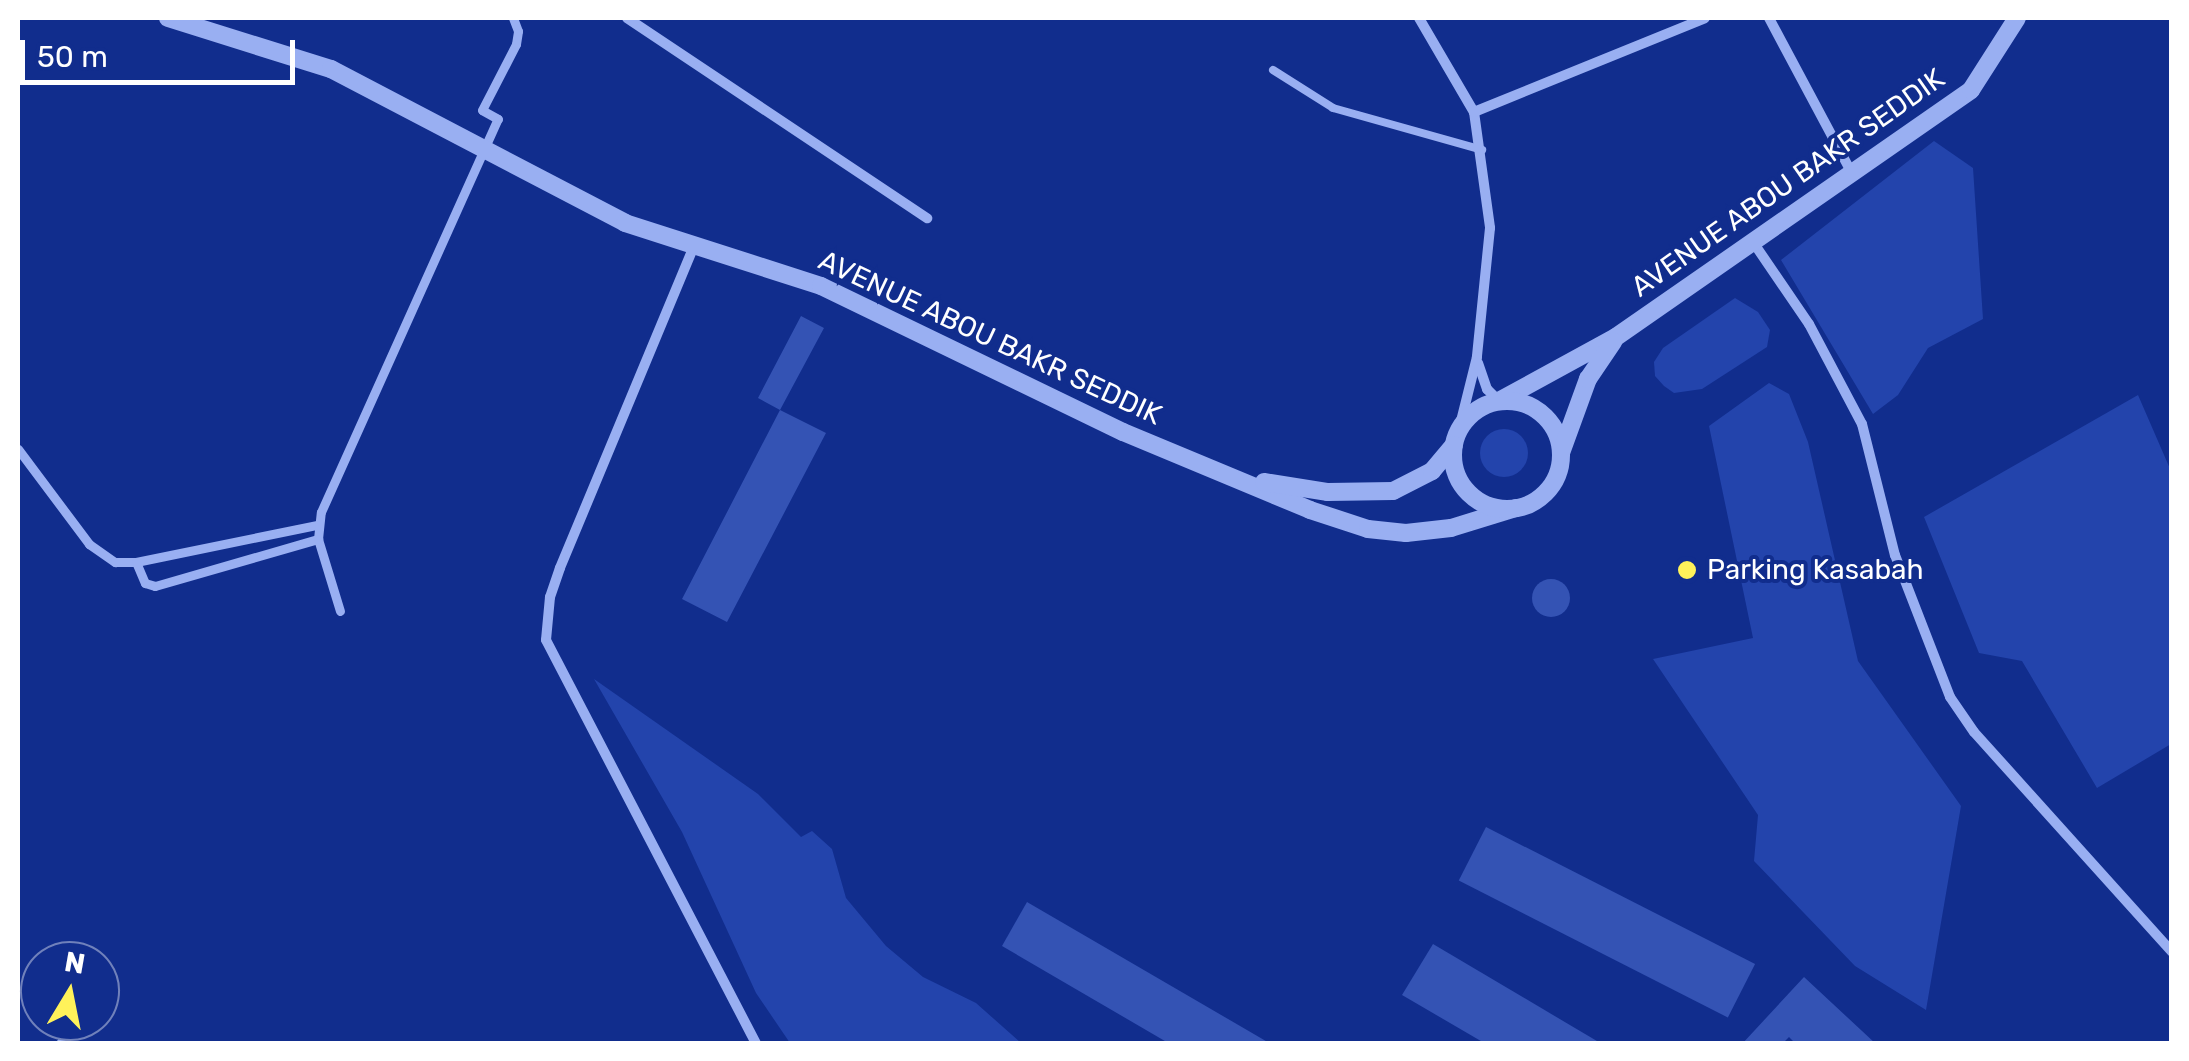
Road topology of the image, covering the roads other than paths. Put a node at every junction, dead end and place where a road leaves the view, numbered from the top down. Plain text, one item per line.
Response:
1 (168, 18) edge
2 (513, 18) edge
3 (627, 18) edge
4 (1419, 18) edge
5 (1705, 18) edge
6 (1769, 18) edge
7 (2018, 18) edge
8 (1273, 70) dead end
9 (1474, 112) junction
10 (483, 145) junction
11 (1482, 150) junction
12 (1853, 176) junction
13 (926, 218) dead end
14 (1752, 242) junction
15 (694, 246) junction
16 (1616, 337) junction
17 (1477, 357) junction
18 (1500, 401) junction
19 (1456, 437) junction
20 (18, 449) edge
21 (1560, 455) junction
22 (1238, 478) junction
23 (1516, 508) junction
24 (317, 525) junction
25 (318, 538) junction
26 (136, 562) junction
27 (340, 612) dead end
28 (2172, 952) edge
29 (756, 1044) edge

1 - 10 street, AVENUE ABOU BAKR SEDDIK
2 - 10 street
3 - 13 street
4 - 9 street
5 - 9 street
6 - 12 street
7 - 12 street, AVENUE ABOU BAKR SEDDIK
8 - 11 lane
9 - 11 street
10 - 15 street, AVENUE ABOU BAKR SEDDIK
10 - 24 street
11 - 17 street
12 - 14 street, AVENUE ABOU BAKR SEDDIK
14 - 16 street, AVENUE ABOU BAKR SEDDIK
14 - 28 street
15 - 22 street, AVENUE ABOU BAKR SEDDIK
15 - 29 street
16 - 18 street, AVENUE ABOU BAKR SEDDIK
16 - 21 street
17 - 18 street
17 - 19 street
18 - 19 street
18 - 21 street
19 - 22 street
19 - 23 street
20 - 26 street
21 - 23 street
22 - 23 street
24 - 25 street
24 - 26 street
25 - 26 street
25 - 27 street

